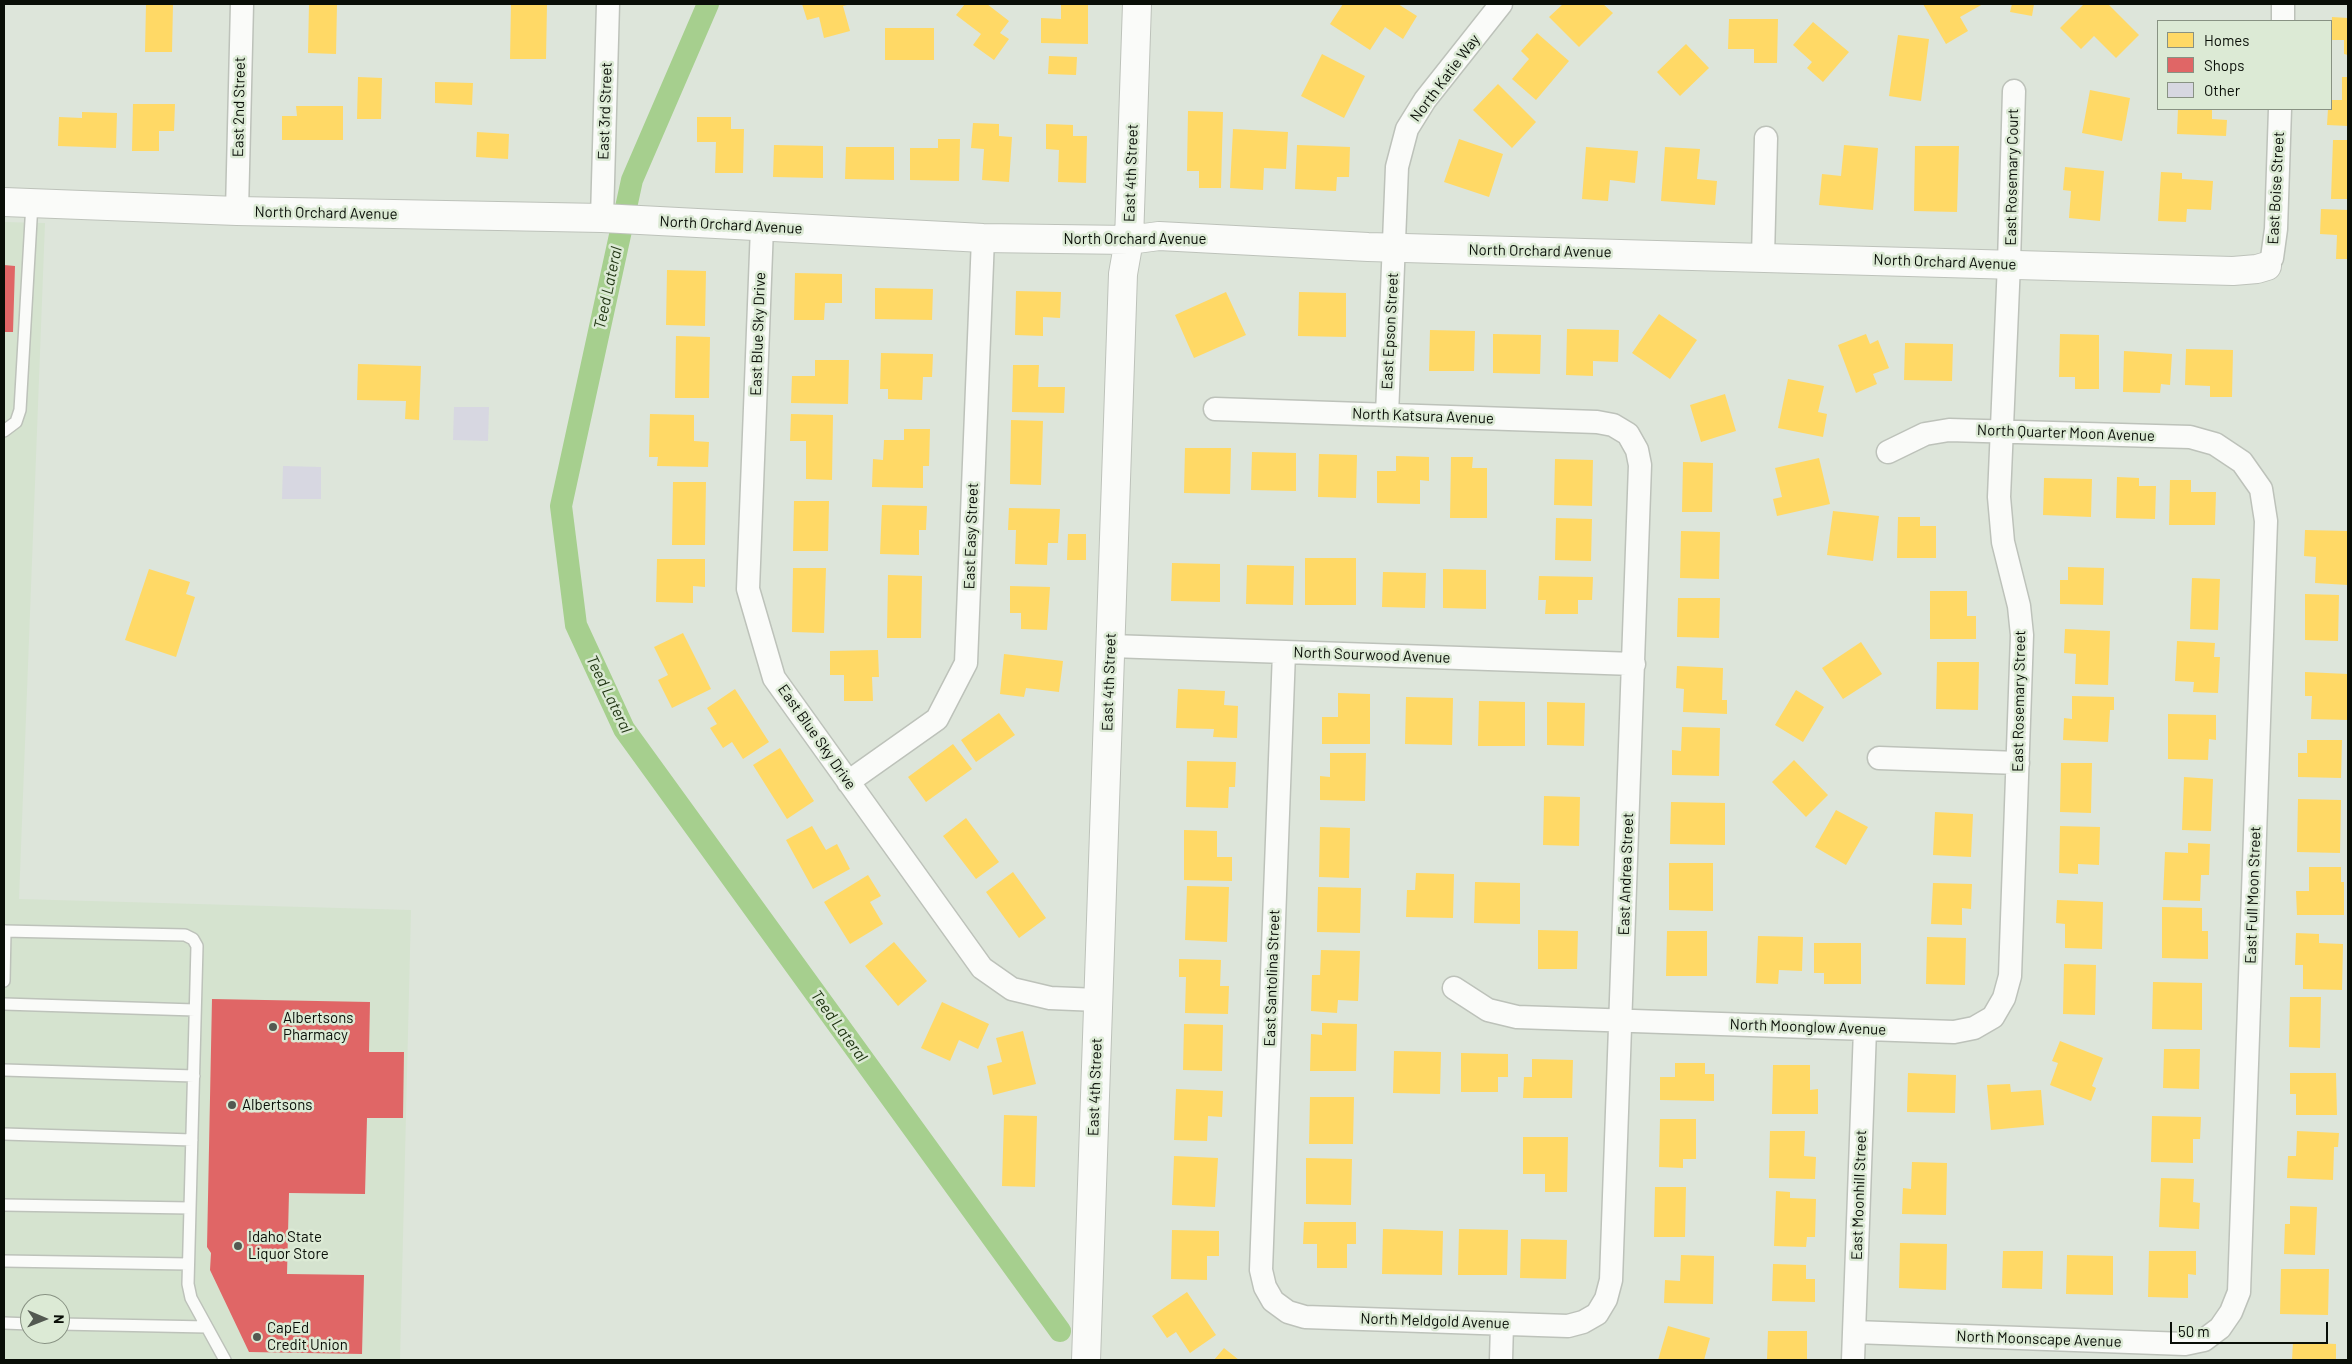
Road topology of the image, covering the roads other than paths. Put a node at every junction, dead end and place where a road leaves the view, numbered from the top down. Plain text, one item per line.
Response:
1 (242, 4) edge
2 (608, 4) edge
3 (1137, 4) edge
4 (1501, 4) edge
5 (2283, 4) edge
6 (2283, 20) edge
7 (2014, 91) dead end
8 (2280, 110) edge
9 (1766, 138) dead end
10 (4, 202) edge
11 (32, 203) junction
12 (237, 211) junction
13 (614, 219) junction
14 (762, 226) junction
15 (983, 238) junction
16 (1129, 240) junction
17 (1394, 248) junction
18 (1763, 257) junction
19 (2009, 263) junction
20 (2267, 266) joint
21 (1215, 409) dead end
22 (1386, 415) junction
23 (4, 431) edge
24 (2002, 431) junction
25 (1628, 434) joint
26 (1888, 452) dead end
27 (2242, 462) joint
28 (1111, 646) junction
29 (1284, 652) junction
30 (1634, 664) junction
31 (1879, 758) dead end
32 (2018, 763) junction
33 (848, 782) junction
34 (4, 931) edge
35 (4, 981) edge
36 (1454, 988) dead end
37 (1098, 1000) junction
38 (4, 1004) edge
39 (195, 1010) junction
40 (1993, 1017) joint
41 (1620, 1020) junction
42 (1865, 1029) junction
43 (4, 1070) edge
44 (194, 1076) junction
45 (4, 1134) edge
46 (192, 1140) junction
47 (4, 1205) edge
48 (190, 1208) junction
49 (4, 1261) edge
50 (188, 1264) junction
51 (1274, 1301) joint
52 (1598, 1314) joint
53 (4, 1323) edge
54 (20, 1324) edge
55 (70, 1324) edge
56 (1502, 1324) junction
57 (206, 1327) junction
58 (2220, 1328) joint
59 (1854, 1332) junction
60 (225, 1360) edge
61 (1086, 1360) edge
62 (1501, 1360) edge
63 (1853, 1360) edge

1 - 12 street, East 2nd Street
2 - 13 street, East 3rd Street
3 - 16 street, East 4th Street
4 - 17 street, North Katie Way
5 - 6 street
7 - 19 street, East Rosemary Court
8 - 20 street, East Boise Street
9 - 18 street
10 - 11 street, North Orchard Avenue
11 - 12 street, North Orchard Avenue
11 - 23 lane
12 - 13 street, North Orchard Avenue
13 - 14 street, North Orchard Avenue
14 - 15 street, North Orchard Avenue
14 - 33 street, East Blue Sky Drive
15 - 16 street, North Orchard Avenue
15 - 33 street, East Easy Street
16 - 17 street, North Orchard Avenue
16 - 28 street, East 4th Street
17 - 18 street, North Orchard Avenue
17 - 22 street, East Epson Street
18 - 19 street, North Orchard Avenue
19 - 20 street, North Orchard Avenue
19 - 24 street, East Rosemary Street
21 - 22 street, North Katsura Avenue
22 - 25 street, North Katsura Avenue
24 - 26 street, North Quarter Moon Avenue
24 - 27 street, North Quarter Moon Avenue
24 - 32 street, East Rosemary Street
25 - 30 street, East Andrea Street
27 - 58 street, East Full Moon Street
28 - 29 street, North Sourwood Avenue
28 - 37 street, East 4th Street
29 - 30 street, North Sourwood Avenue
29 - 51 street, East Santolina Street
30 - 41 street, East Andrea Street
31 - 32 street
32 - 40 street, East Rosemary Street
33 - 37 street, East Blue Sky Drive
34 - 35 lane
34 - 39 lane
36 - 41 street, North Moonglow Avenue
37 - 61 street, East 4th Street
38 - 39 lane
39 - 44 lane
40 - 42 street, North Moonglow Avenue
41 - 42 street, North Moonglow Avenue
41 - 52 street, East Andrea Street
42 - 59 street, East Moonhill Street
43 - 44 lane
44 - 46 lane
45 - 46 lane
46 - 48 lane
47 - 48 lane
48 - 50 lane
49 - 50 lane
50 - 57 lane
51 - 56 street, North Meldgold Avenue
52 - 56 street, North Meldgold Avenue
53 - 54 lane
55 - 57 lane
56 - 62 street
57 - 60 lane
58 - 59 street, North Moonscape Avenue
59 - 63 street, East Moonhill Street

